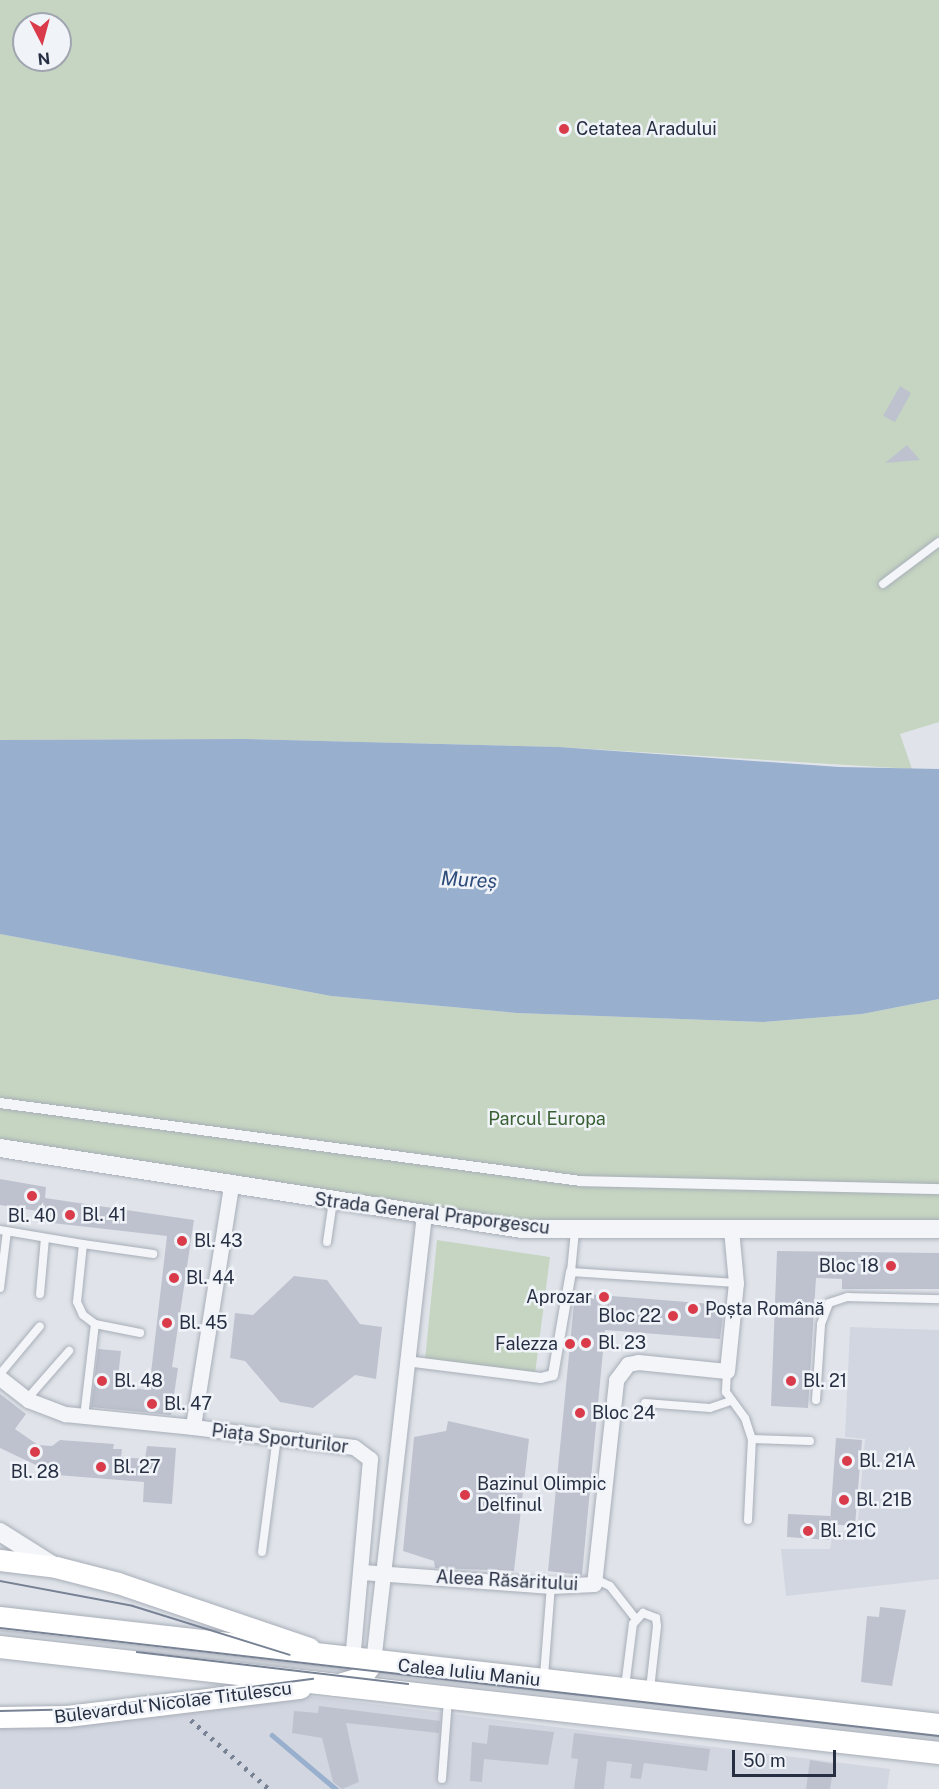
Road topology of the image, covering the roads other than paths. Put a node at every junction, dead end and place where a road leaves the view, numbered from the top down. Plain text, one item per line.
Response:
1 (939, 542) edge
2 (883, 584) dead end
3 (0, 1103) edge
4 (0, 1148) edge
5 (231, 1186) junction
6 (939, 1189) edge
7 (333, 1202) junction
8 (424, 1216) junction
9 (731, 1229) junction
10 (939, 1229) edge
11 (4, 1231) edge
12 (575, 1231) junction
13 (45, 1238) junction
14 (327, 1242) dead end
15 (83, 1244) junction
16 (153, 1254) dead end
17 (571, 1272) junction
18 (736, 1283) junction
19 (0, 1288) edge
20 (40, 1294) dead end
21 (939, 1299) edge
22 (95, 1324) junction
23 (40, 1326) dead end
24 (140, 1333) dead end
25 (69, 1351) dead end
26 (405, 1361) junction
27 (727, 1371) junction
28 (0, 1376) edge
29 (27, 1399) junction
30 (816, 1400) dead end
31 (730, 1401) junction
32 (645, 1403) dead end
33 (84, 1417) junction
34 (193, 1428) junction
35 (277, 1437) junction
36 (752, 1439) junction
37 (810, 1441) dead end
38 (748, 1520) dead end
39 (0, 1532) edge
40 (262, 1552) dead end
41 (0, 1560) edge
42 (56, 1567) junction
43 (362, 1572) junction
44 (382, 1574) junction
45 (597, 1580) junction
46 (551, 1586) junction
47 (0, 1618) edge
48 (635, 1618) junction
49 (0, 1647) edge
50 (353, 1659) junction
51 (543, 1681) junction
52 (332, 1686) junction
53 (625, 1690) junction
54 (649, 1693) junction
55 (448, 1700) junction
56 (0, 1717) edge
57 (939, 1725) edge
58 (939, 1753) edge
59 (442, 1779) dead end

1 - 2 lane
3 - 6 street
4 - 5 street, Strada General Praporgescu
5 - 7 street, Strada General Praporgescu
5 - 34 street, Piața Sporturilor
7 - 8 street, Strada General Praporgescu
7 - 14 lane
8 - 12 street, Strada General Praporgescu
8 - 26 street
9 - 10 street, Strada General Praporgescu
9 - 12 street, Strada General Praporgescu
9 - 18 street
11 - 13 lane
11 - 19 lane
12 - 17 lane
13 - 15 lane
13 - 20 lane
15 - 16 lane
15 - 22 lane
17 - 18 lane
17 - 26 street
18 - 27 street
21 - 30 lane
22 - 24 lane
22 - 33 lane
23 - 28 lane
25 - 29 lane
26 - 44 street
27 - 31 lane
27 - 45 street, Aleea Răsăritului
28 - 29 street
29 - 33 street
31 - 32 lane
31 - 36 lane
33 - 34 street
34 - 35 street, Piața Sporturilor
35 - 40 lane
35 - 43 street, Piața Sporturilor
36 - 37 lane
36 - 38 lane
39 - 42 street
41 - 42 main road
42 - 50 main road
43 - 44 street, Aleea Răsăritului
43 - 50 street, Piața Sporturilor
44 - 46 street, Aleea Răsăritului
44 - 50 street
45 - 46 street, Aleea Răsăritului
45 - 48 lane
46 - 51 lane
47 - 50 main road, Calea Iuliu Maniu
48 - 53 lane
48 - 54 lane
49 - 52 main road, Calea Iuliu Maniu
50 - 51 main road, Calea Iuliu Maniu
50 - 52 main road, Bulevardul Nicolae Titulescu
51 - 53 main road, Calea Iuliu Maniu
52 - 55 main road, Calea Iuliu Maniu
52 - 56 main road, Bulevardul Nicolae Titulescu
53 - 54 main road, Calea Iuliu Maniu
54 - 57 main road, Calea Iuliu Maniu
55 - 58 main road, Calea Iuliu Maniu
55 - 59 lane

